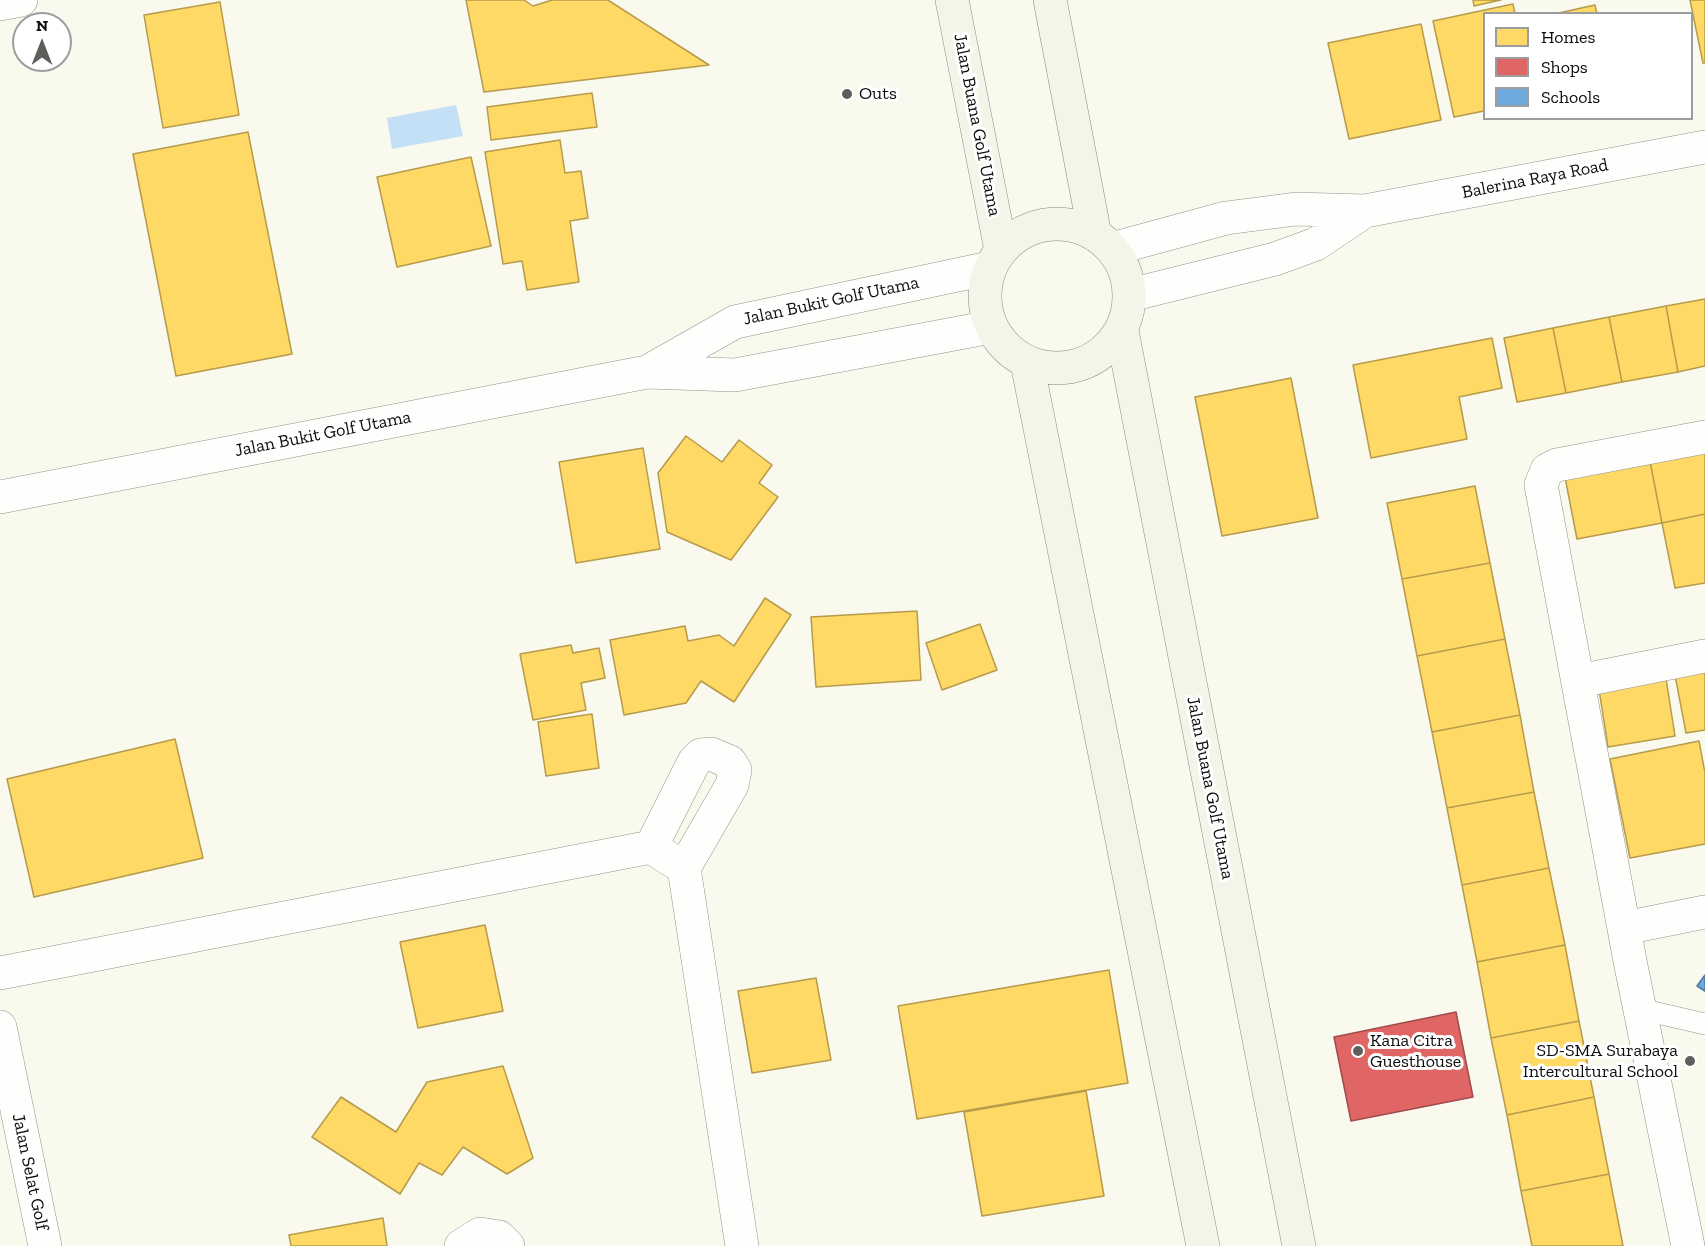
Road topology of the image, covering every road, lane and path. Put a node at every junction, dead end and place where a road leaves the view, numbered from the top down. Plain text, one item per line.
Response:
1 (21, 0) edge
2 (952, 0) edge
3 (1050, 0) edge
4 (0, 4) edge
5 (1705, 147) edge
6 (1365, 211) junction
7 (1104, 242) junction
8 (995, 259) junction
9 (1130, 295) junction
10 (991, 327) junction
11 (1122, 331) junction
12 (1027, 363) junction
13 (647, 372) junction
14 (1705, 436) edge
15 (0, 497) edge
16 (1705, 656) edge
17 (1579, 681) junction
18 (651, 847) junction
19 (684, 868) junction
20 (1705, 912) edge
21 (1625, 928) junction
22 (0, 973) edge
23 (1640, 1009) junction
24 (1705, 1024) edge
25 (0, 1027) edge
26 (45, 1246) edge
27 (461, 1246) edge
28 (508, 1246) edge
29 (742, 1246) edge
30 (1203, 1246) edge
31 (1299, 1246) edge
32 (1688, 1246) edge

1 - 4 street
2 - 8 main road, Jalan Buana Golf Utama
3 - 7 main road
5 - 6 street, Balerina Raya Road
6 - 7 street, Balerina Raya Road
6 - 9 street, Balerina Raya Road
7 - 8 main road
7 - 9 main road
8 - 10 main road
8 - 13 street, Jalan Bukit Golf Utama
9 - 11 main road
10 - 12 main road
10 - 13 street, Jalan Bukit Golf Utama
11 - 12 main road
11 - 31 main road, Jalan Buana Golf Utama
12 - 30 main road
13 - 15 street, Jalan Bukit Golf Utama
14 - 17 street
16 - 17 street
17 - 21 street
18 - 19 street
18 - 19 street
18 - 22 street
19 - 29 street
20 - 21 street
21 - 23 street
23 - 24 lane
23 - 32 street
25 - 26 street, Jalan Selat Golf
27 - 28 street

